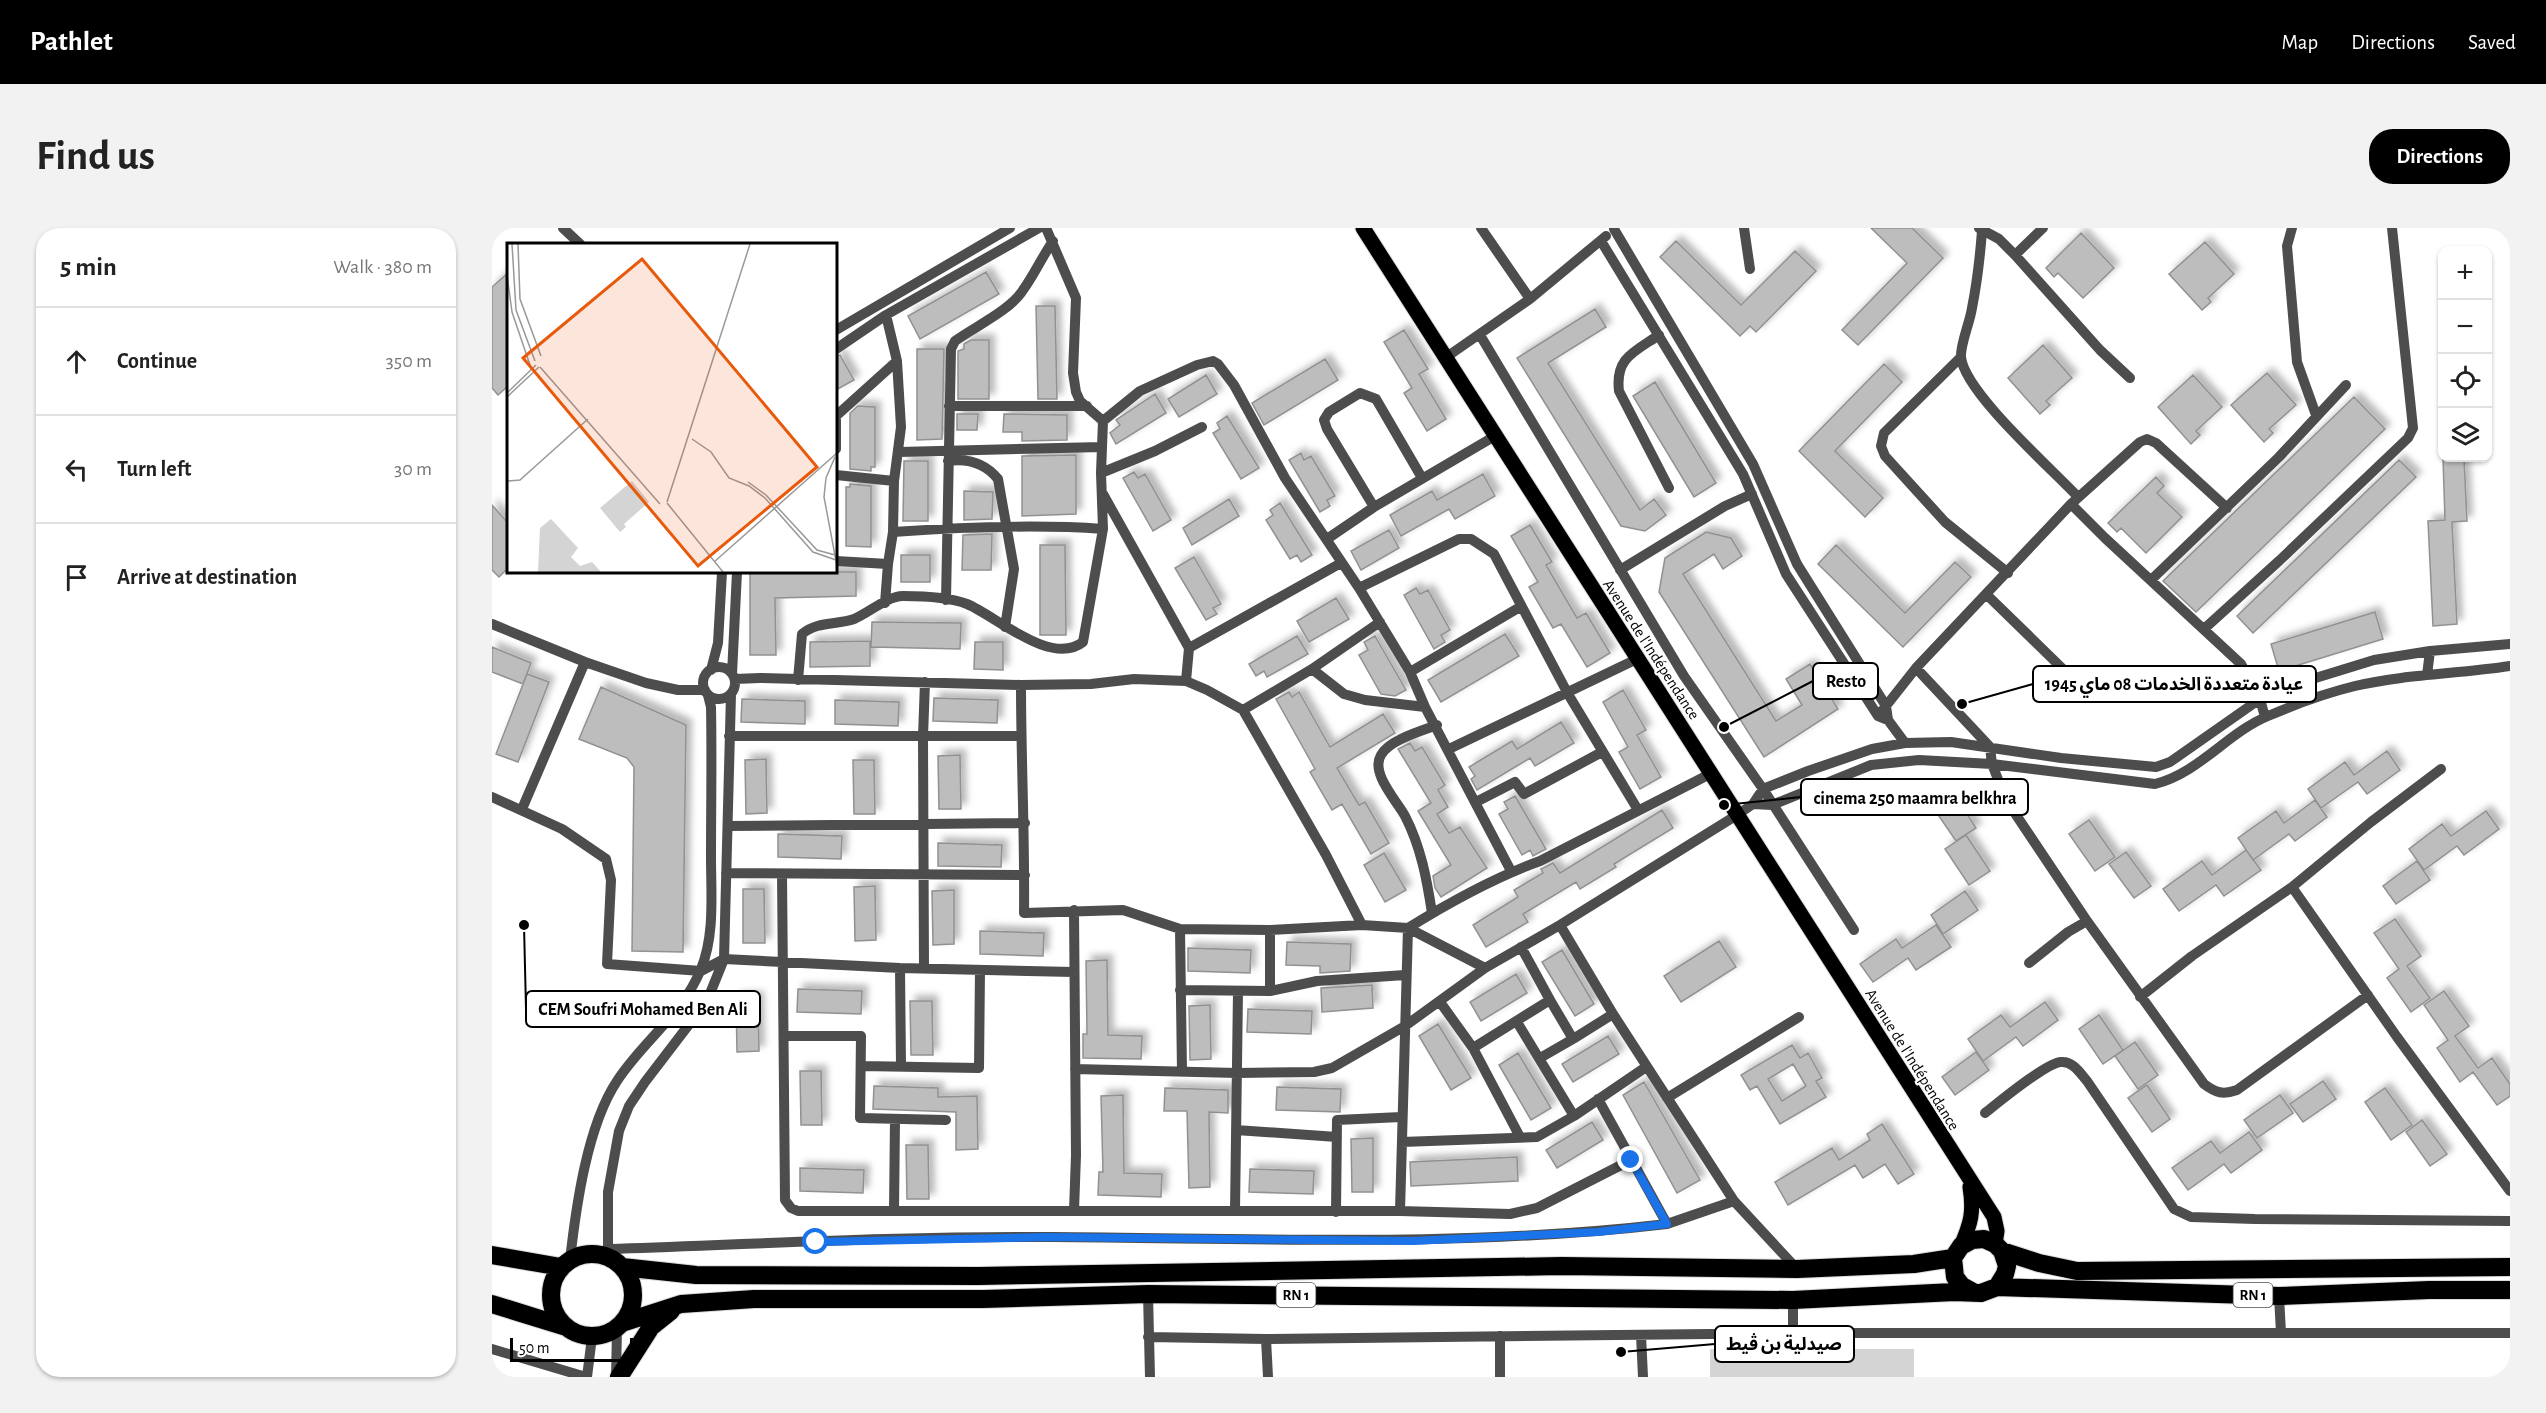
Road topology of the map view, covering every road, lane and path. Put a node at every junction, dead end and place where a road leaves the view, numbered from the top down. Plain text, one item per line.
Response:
1 (564, 228) edge
2 (1010, 228) edge
3 (1039, 228) edge
4 (1046, 228) edge
5 (1363, 228) edge
6 (1481, 228) edge
7 (1744, 228) edge
8 (2043, 228) edge
9 (2292, 228) edge
10 (2392, 228) edge
11 (1615, 229) edge
12 (1982, 229) edge
13 (997, 231) edge
14 (1998, 234) edge
15 (1053, 241) junction
16 (1601, 241) junction
17 (579, 243) edge
18 (2015, 255) junction
19 (1750, 269) dead end
20 (1530, 299) junction
21 (886, 315) junction
22 (837, 329) edge
23 (1480, 335) junction
24 (1659, 336) junction
25 (837, 348) edge
26 (1961, 357) junction
27 (1445, 358) junction
28 (897, 362) junction
29 (2130, 378) dead end
30 (2346, 385) dead end
31 (949, 406) junction
32 (1087, 406) junction
33 (837, 415) edge
34 (2316, 415) junction
35 (1103, 421) junction
36 (1202, 427) dead end
37 (1495, 436) junction
38 (1102, 447) junction
39 (898, 452) junction
40 (948, 456) junction
41 (1101, 473) junction
42 (837, 476) edge
43 (1422, 478) junction
44 (894, 481) junction
45 (1670, 488) dead end
46 (1102, 491) junction
47 (1752, 494) junction
48 (2075, 500) junction
49 (1374, 507) junction
50 (2227, 507) junction
51 (1006, 527) junction
52 (948, 529) junction
53 (1103, 529) junction
54 (893, 532) junction
55 (1328, 539) junction
56 (837, 561) edge
57 (1341, 563) junction
58 (888, 564) junction
59 (1620, 570) junction
60 (722, 573) edge
61 (737, 573) edge
62 (2008, 573) junction
63 (2151, 580) junction
64 (1359, 588) junction
65 (1987, 594) junction
66 (946, 600) junction
67 (885, 603) junction
68 (1520, 607) junction
69 (1380, 622) junction
70 (492, 624) edge
71 (1005, 627) junction
72 (2204, 629) junction
73 (2510, 644) edge
74 (1190, 648) junction
75 (2430, 651) junction
76 (1637, 659) junction
77 (585, 662) junction
78 (2510, 666) edge
79 (1916, 668) junction
80 (1312, 669) junction
81 (711, 670) junction
82 (1410, 672) junction
83 (2067, 673) dead end
84 (2427, 675) junction
85 (733, 677) junction
86 (798, 680) junction
87 (1185, 681) junction
88 (925, 682) junction
89 (1021, 685) junction
90 (706, 692) junction
91 (731, 694) junction
92 (1568, 694) junction
93 (2260, 699) junction
94 (1425, 706) junction
95 (1886, 706) junction
96 (1243, 710) junction
97 (2265, 717) junction
98 (1883, 718) junction
99 (1437, 725) junction
100 (729, 736) junction
101 (1021, 736) junction
102 (923, 738) junction
103 (1905, 743) junction
104 (1990, 747) junction
105 (1449, 749) junction
106 (1869, 750) junction
107 (1602, 752) junction
108 (1992, 764) junction
109 (1871, 765) junction
110 (2441, 769) dead end
111 (1710, 774) junction
112 (1763, 789) junction
113 (492, 796) edge
114 (1476, 802) junction
115 (1753, 804) junction
116 (1772, 804) junction
117 (522, 809) junction
118 (1638, 810) junction
119 (1737, 815) junction
120 (1025, 823) junction
121 (924, 824) junction
122 (728, 826) junction
123 (1511, 872) junction
124 (726, 873) junction
125 (924, 873) junction
126 (782, 874) junction
127 (1025, 875) junction
128 (2292, 887) junction
129 (1074, 910) junction
130 (1432, 913) junction
131 (2087, 921) junction
132 (1362, 925) junction
133 (1560, 925) junction
134 (1408, 928) junction
135 (1180, 929) junction
136 (1270, 930) junction
137 (1854, 930) dead end
138 (1521, 947) junction
139 (724, 959) junction
140 (781, 963) junction
141 (2029, 963) dead end
142 (900, 968) junction
143 (1485, 968) junction
144 (924, 969) junction
145 (980, 970) junction
146 (701, 971) junction
147 (1074, 972) junction
148 (1405, 975) junction
149 (1180, 990) junction
150 (1238, 991) junction
151 (1270, 991) junction
152 (2368, 995) junction
153 (2140, 997) junction
154 (1550, 1000) junction
155 (1440, 1002) junction
156 (1613, 1014) junction
157 (1799, 1017) dead end
158 (1517, 1022) junction
159 (1405, 1026) junction
160 (784, 1036) junction
161 (1573, 1039) junction
162 (1473, 1048) junction
163 (1540, 1058) junction
164 (861, 1066) junction
165 (901, 1066) junction
166 (1646, 1067) junction
167 (1075, 1069) junction
168 (1182, 1072) junction
169 (1237, 1073) junction
170 (1667, 1098) junction
171 (1598, 1099) junction
172 (1985, 1113) dead end
173 (1574, 1116) junction
174 (1401, 1117) junction
175 (895, 1119) junction
176 (946, 1120) dead end
177 (1236, 1130) junction
178 (1337, 1137) junction
179 (1520, 1137) junction
180 (1402, 1142) junction
181 (1631, 1160) junction
182 (1970, 1181) junction
183 (2510, 1191) edge
184 (1734, 1201) junction
185 (894, 1211) junction
186 (1074, 1211) junction
187 (1235, 1211) junction
188 (1400, 1211) junction
189 (1336, 1212) junction
190 (2510, 1221) edge
191 (1667, 1224) junction
192 (1999, 1247) junction
193 (1957, 1252) junction
194 (492, 1255) edge
195 (613, 1258) junction
196 (566, 1264) junction
197 (2510, 1267) edge
198 (1797, 1269) junction
199 (1997, 1287) junction
200 (2510, 1290) edge
201 (1973, 1292) junction
202 (1148, 1294) junction
203 (2280, 1296) junction
204 (1793, 1300) junction
205 (492, 1304) edge
206 (681, 1304) junction
207 (620, 1326) junction
208 (566, 1328) junction
209 (1793, 1333) junction
210 (2281, 1333) junction
211 (2510, 1333) edge
212 (1641, 1335) junction
213 (592, 1336) junction
214 (1500, 1336) junction
215 (1148, 1337) junction
216 (1266, 1339) junction
217 (492, 1349) edge
218 (586, 1377) edge
219 (617, 1377) edge
220 (1150, 1377) edge
221 (1268, 1377) edge
222 (1500, 1377) edge
223 (1643, 1377) edge

1 - 17 street
2 - 13 street
3 - 21 street
4 - 15 street
5 - 27 main road, Avenue de l'Indépendance
6 - 20 street
7 - 19 street
8 - 18 street
9 - 34 street
10 - 72 street
11 - 16 street
11 - 95 street
12 - 14 street
12 - 26 street
13 - 22 street
14 - 18 street
15 - 31 street
15 - 32 street
16 - 20 street
16 - 24 street
18 - 29 street
20 - 23 street
21 - 25 street
21 - 28 street
23 - 27 street
23 - 59 street
24 - 45 street
24 - 47 street
26 - 48 street
26 - 62 street
27 - 37 main road, Avenue de l'Indépendance
28 - 33 street
28 - 39 street
30 - 34 street
31 - 32 street
31 - 40 street
32 - 35 street
34 - 50 street
35 - 38 street
35 - 55 street
36 - 41 street
37 - 43 street
37 - 76 main road, Avenue de l'Indépendance
38 - 40 street
38 - 41 street
39 - 40 street
39 - 44 street
40 - 51 street
40 - 52 street
41 - 46 street
42 - 44 street
43 - 49 street
43 - 49 street
44 - 54 street
46 - 53 street
46 - 74 street
47 - 59 street
47 - 98 street
48 - 50 street
48 - 62 street
48 - 63 street
49 - 55 street
50 - 63 street
51 - 52 street
51 - 53 street
51 - 71 street
52 - 54 street
52 - 66 street
53 - 71 street
54 - 58 street
55 - 57 street
56 - 58 street
57 - 64 street
57 - 74 street
58 - 67 street
59 - 112 street
60 - 81 street
61 - 85 street
62 - 65 street
63 - 72 street
64 - 68 street
64 - 69 street
65 - 79 street
65 - 83 street
66 - 67 street
66 - 71 street
67 - 86 street
68 - 82 street
68 - 92 street
69 - 80 street
69 - 82 street
70 - 77 street
72 - 93 street
73 - 75 street
74 - 87 street
75 - 84 street
75 - 93 street
76 - 92 street
76 - 111 main road, Avenue de l'Indépendance
77 - 90 street
77 - 117 street
78 - 84 street
79 - 95 street
79 - 104 street
80 - 94 street
80 - 96 street
81 - 85 street
81 - 90 street
82 - 94 street
84 - 97 street
85 - 86 street
85 - 91 street
86 - 88 street
87 - 89 street
87 - 96 street
88 - 89 street
88 - 102 street
89 - 101 street
90 - 91 street
90 - 146 street
91 - 100 street
92 - 105 street
92 - 107 street
93 - 97 street
93 - 104 street
94 - 99 street
95 - 98 street
96 - 132 street
97 - 108 street
98 - 103 street
99 - 105 street
99 - 130 street
100 - 102 street
100 - 122 street
101 - 102 street
101 - 120 street
102 - 121 street
103 - 104 street
103 - 106 street
104 - 108 street
105 - 114 street
106 - 109 street
106 - 112 street
107 - 114 street
107 - 118 street
108 - 109 street
108 - 131 street
109 - 116 street
110 - 128 street
111 - 118 street
111 - 119 main road, Avenue de l'Indépendance
112 - 115 street
112 - 116 street
113 - 117 street
114 - 123 street
115 - 116 street
115 - 119 street
116 - 137 street
117 - 146 street
118 - 123 street
119 - 133 street
119 - 182 main road, Avenue de l'Indépendance
120 - 121 street
120 - 127 street
121 - 122 street
121 - 125 street
122 - 124 street
123 - 130 street
124 - 126 street
124 - 139 street
125 - 126 street
125 - 127 street
125 - 144 street
126 - 140 street
127 - 129 street
128 - 152 street
128 - 153 street
129 - 135 street
129 - 147 street
130 - 134 street
131 - 141 street
131 - 153 street
132 - 134 street
132 - 136 street
133 - 138 street
133 - 156 street
134 - 143 street
134 - 148 street
135 - 136 street
135 - 149 street
136 - 151 street
138 - 143 street
138 - 154 street
139 - 140 street
139 - 146 street
139 - 195 street
140 - 142 street
140 - 160 street
142 - 144 street
142 - 165 street
143 - 155 street
144 - 145 street
145 - 147 street
145 - 165 street
146 - 196 street
147 - 167 street
148 - 151 street
148 - 159 street
149 - 150 street
149 - 168 street
150 - 151 street
150 - 169 street
152 - 153 street
152 - 183 street
154 - 158 street
154 - 161 street
155 - 159 street
155 - 162 street
156 - 161 street
156 - 166 street
157 - 170 street
158 - 162 street
158 - 163 street
159 - 169 street
159 - 174 street
160 - 164 street
160 - 185 street
161 - 163 street
162 - 179 street
163 - 173 street
164 - 165 street
164 - 175 street
166 - 170 street
166 - 171 street
167 - 168 street
167 - 186 street
168 - 169 street
169 - 177 street
170 - 184 street
171 - 173 street
171 - 181 street
172 - 190 street
173 - 179 street
174 - 178 street
174 - 180 street
175 - 176 street
175 - 185 street
177 - 178 street
177 - 187 street
178 - 189 street
179 - 180 street
180 - 188 street
181 - 188 street
181 - 191 street
182 - 192 main road, Avenue de l'Indépendance
182 - 193 main road
184 - 191 street
184 - 198 street
185 - 186 street
186 - 187 street
187 - 189 street
188 - 189 street
191 - 195 street
192 - 193 highway
192 - 197 highway, RN 1
192 - 199 highway
193 - 198 highway, RN 1
193 - 201 highway
194 - 196 highway
195 - 196 highway
195 - 198 highway, RN 1
195 - 207 highway
196 - 208 highway
199 - 201 highway
199 - 203 highway, RN 1
200 - 203 highway, RN 1
201 - 204 highway, RN 1
202 - 204 highway, RN 1
202 - 206 highway, RN 1
202 - 215 street
203 - 210 street
204 - 209 street
205 - 208 highway
206 - 207 highway, RN 1
206 - 219 highway
207 - 213 highway
207 - 219 street
208 - 213 highway
209 - 210 street
209 - 212 street
210 - 211 street
212 - 214 street
212 - 223 street
213 - 218 street
214 - 216 street
214 - 222 street
215 - 216 street
215 - 220 street
216 - 221 street
217 - 218 street

